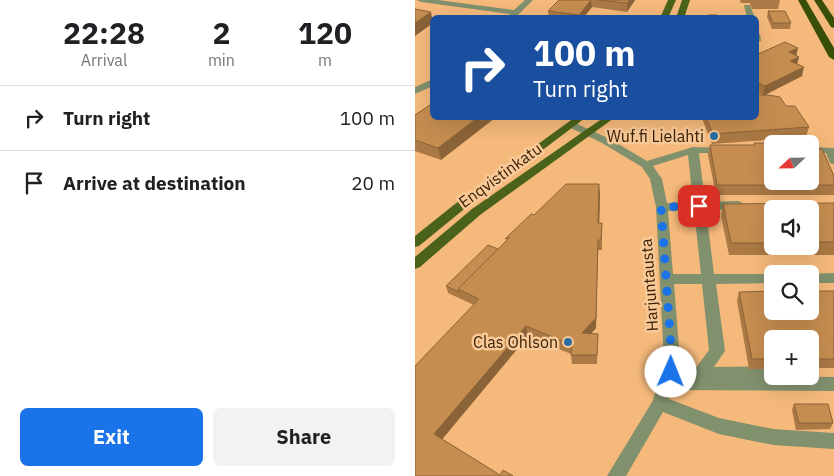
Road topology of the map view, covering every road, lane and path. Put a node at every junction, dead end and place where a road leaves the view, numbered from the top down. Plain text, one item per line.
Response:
1 (421, 0) edge
2 (529, 0) edge
3 (672, 0) edge
4 (686, 0) edge
5 (802, 0) edge
6 (818, 0) edge
7 (747, 7) dead end
8 (513, 15) edge
9 (665, 15) edge
10 (682, 15) edge
11 (750, 15) edge
12 (834, 25) edge
13 (834, 57) edge
14 (430, 83) edge
15 (415, 90) edge
16 (606, 120) edge
17 (577, 121) edge
18 (588, 132) junction
19 (693, 150) junction
20 (733, 150) edge
21 (819, 150) edge
22 (834, 161) edge
23 (646, 165) junction
24 (747, 205) edge
25 (699, 206) junction
26 (661, 207) junction
27 (415, 243) edge
28 (415, 264) edge
29 (708, 278) junction
30 (764, 278) edge
31 (819, 278) edge
32 (834, 278) edge
33 (666, 279) junction
34 (764, 374) edge
35 (697, 379) junction
36 (764, 380) edge
37 (819, 382) edge
38 (668, 383) junction
39 (834, 384) edge
40 (660, 403) junction
41 (834, 441) edge
42 (616, 476) edge

1 - 8 street
2 - 8 street
3 - 9 main road
4 - 10 main road
5 - 13 highway
6 - 12 highway
7 - 11 street
14 - 15 street
16 - 18 main road, Enqvistinkatu
17 - 18 street
17 - 27 main road, Enqvistinkatu
18 - 23 street
18 - 28 main road, Enqvistinkatu
19 - 20 street
19 - 23 street
19 - 25 street
21 - 22 street
23 - 26 street, Harjuntausta
24 - 25 street
25 - 26 street
25 - 29 street
26 - 33 street, Harjuntausta
29 - 30 street
29 - 33 street
29 - 35 street
31 - 32 street
33 - 38 street, Harjuntausta
34 - 35 street
35 - 36 street
35 - 38 street
37 - 39 street
38 - 40 street, Harjuntausta
40 - 41 street
40 - 42 street, Harjuntausta

